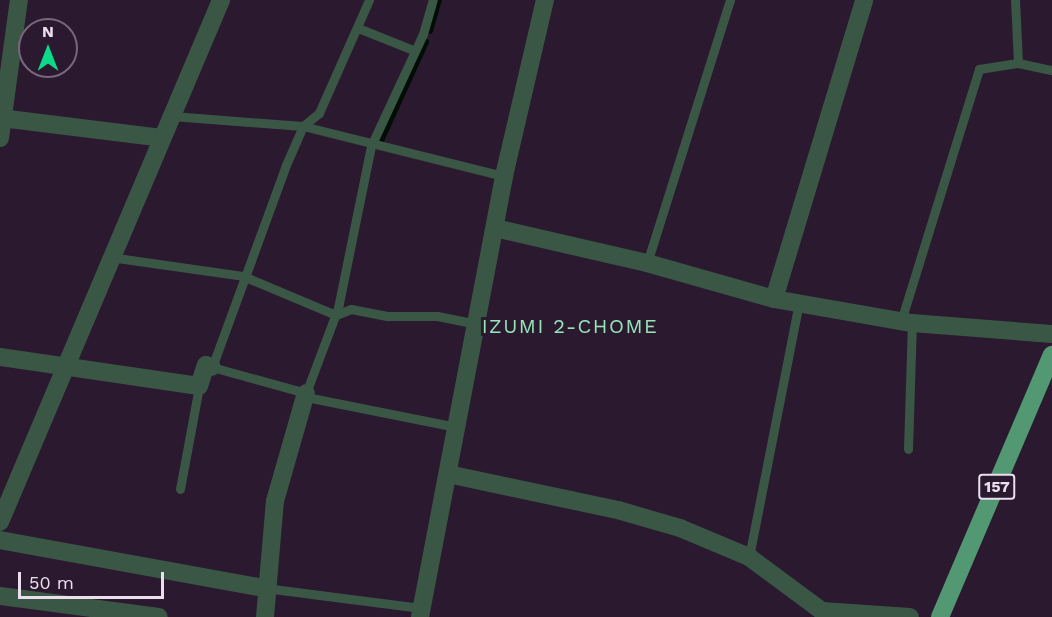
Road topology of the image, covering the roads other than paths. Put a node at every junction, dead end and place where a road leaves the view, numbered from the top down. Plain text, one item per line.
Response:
1 (19, 0) edge
2 (221, 0) edge
3 (369, 0) edge
4 (433, 0) edge
5 (545, 0) edge
6 (730, 0) edge
7 (864, 0) edge
8 (1015, 0) edge
9 (358, 28) junction
10 (414, 50) junction
11 (1018, 63) junction
12 (1052, 70) edge
13 (172, 116) junction
14 (1, 118) edge
15 (303, 126) junction
16 (0, 138) edge
17 (162, 138) junction
18 (371, 146) junction
19 (504, 176) junction
20 (495, 228) junction
21 (110, 257) junction
22 (647, 263) junction
23 (243, 276) junction
24 (774, 299) junction
25 (799, 303) junction
26 (336, 315) junction
27 (907, 322) junction
28 (477, 324) junction
29 (1052, 334) edge
30 (1052, 355) edge
31 (0, 357) edge
32 (63, 367) junction
33 (212, 367) junction
34 (199, 387) junction
35 (306, 393) junction
36 (456, 427) junction
37 (908, 449) dead end
38 (448, 474) junction
39 (180, 489) dead end
40 (0, 522) edge
41 (0, 540) edge
42 (749, 557) junction
43 (266, 588) junction
44 (0, 596) edge
45 (421, 613) edge
46 (159, 617) edge
47 (266, 617) edge
48 (910, 617) edge
49 (940, 617) edge

1 - 14 street
2 - 13 street
3 - 9 lane
4 - 10 lane
5 - 19 street
6 - 22 lane
7 - 24 street
8 - 11 lane
9 - 10 lane
9 - 15 lane
10 - 18 lane
11 - 12 lane
11 - 27 lane
13 - 15 lane
13 - 17 street
14 - 16 street
14 - 17 street
15 - 18 lane
15 - 23 lane
17 - 21 street
18 - 19 lane
18 - 26 lane
19 - 20 street
20 - 22 street
20 - 28 street
21 - 23 lane
21 - 32 street
22 - 24 street
23 - 26 lane
23 - 33 lane
24 - 25 street
25 - 27 street
25 - 42 lane
26 - 28 lane
26 - 35 lane
27 - 29 street
27 - 37 lane
28 - 36 street
30 - 49 highway, 157
31 - 32 street
32 - 34 street
32 - 40 street
33 - 34 street
33 - 35 lane
34 - 39 lane
35 - 36 lane
35 - 43 street
36 - 38 street
38 - 42 street
38 - 45 street
41 - 43 street
42 - 48 street
43 - 45 lane
43 - 47 street
44 - 46 street

